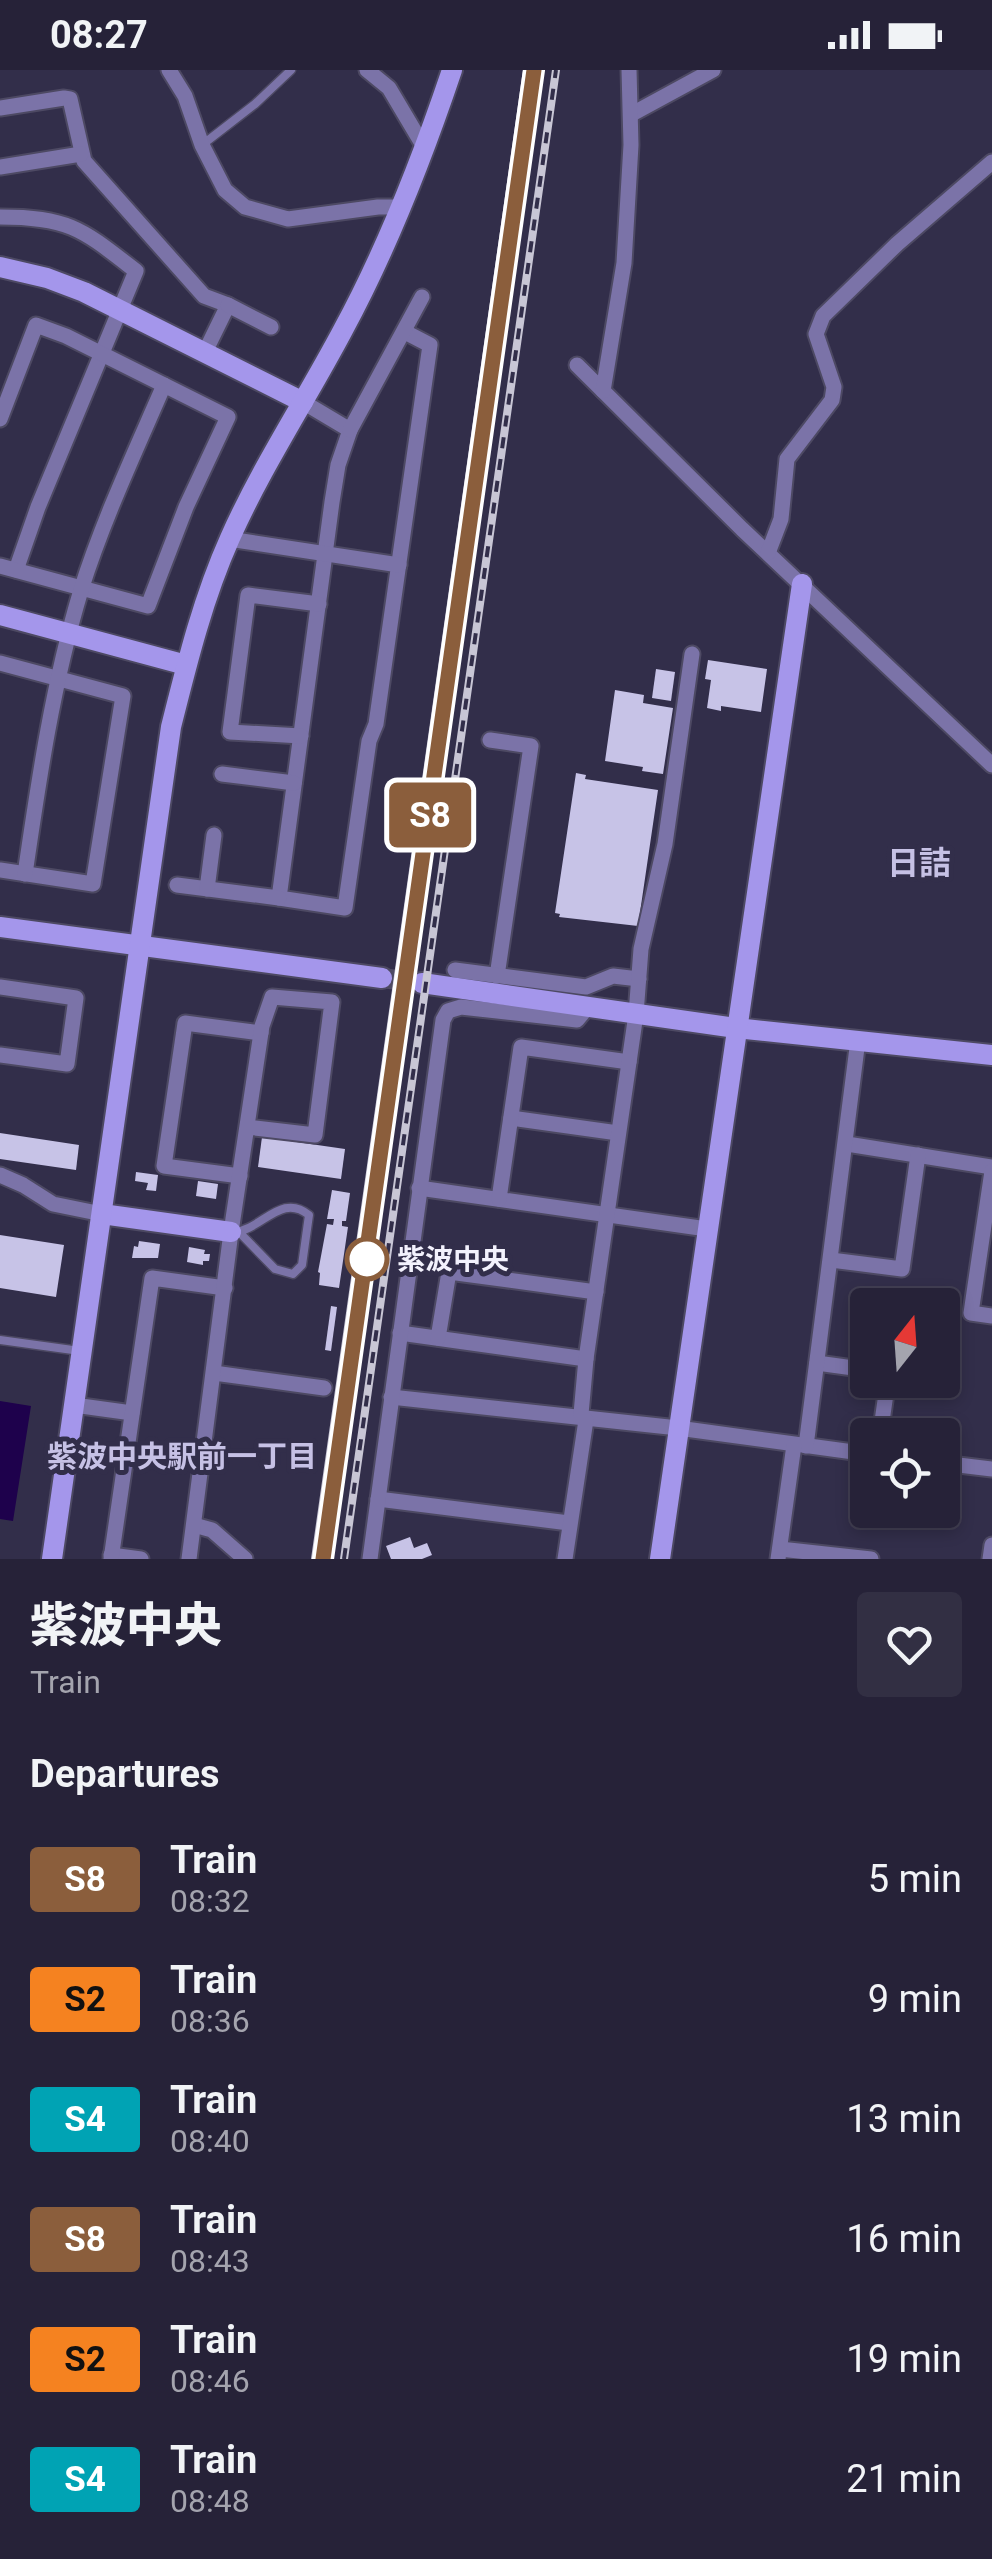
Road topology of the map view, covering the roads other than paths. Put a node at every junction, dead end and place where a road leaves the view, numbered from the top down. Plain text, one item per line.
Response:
1 (169, 70) edge
2 (291, 70) edge
3 (367, 70) edge
4 (452, 70) edge
5 (629, 70) edge
6 (713, 70) edge
7 (0, 108) edge
8 (632, 114) junction
9 (202, 145) junction
10 (424, 147) junction
11 (81, 154) junction
12 (992, 162) edge
13 (0, 168) edge
14 (402, 208) junction
15 (0, 217) edge
16 (2, 273) edge
17 (422, 297) dead end
18 (228, 306) junction
19 (120, 310) junction
20 (271, 327) dead end
21 (404, 332) junction
22 (205, 352) junction
23 (101, 353) junction
24 (577, 365) dead end
25 (7, 379) edge
26 (164, 385) junction
27 (602, 391) junction
28 (303, 402) junction
29 (0, 419) edge
30 (350, 430) junction
31 (229, 539) junction
32 (768, 553) junction
33 (326, 555) junction
34 (400, 565) junction
35 (8, 568) edge
36 (802, 584) junction
37 (82, 589) junction
38 (319, 604) junction
39 (0, 615) edge
40 (69, 634) junction
41 (692, 654) dead end
42 (0, 664) edge
43 (186, 665) junction
44 (57, 679) junction
45 (301, 736) junction
46 (490, 740) dead end
47 (992, 765) edge
48 (222, 774) dead end
49 (294, 783) junction
50 (214, 835) dead end
51 (0, 870) edge
52 (25, 874) junction
53 (177, 885) dead end
54 (207, 889) junction
55 (278, 898) junction
56 (0, 927) edge
57 (138, 947) junction
58 (455, 970) dead end
59 (496, 976) junction
60 (382, 978) tunnel mouth
61 (640, 979) junction
62 (422, 983) tunnel mouth
63 (0, 987) edge
64 (586, 1008) junction
65 (636, 1014) junction
66 (736, 1028) junction
67 (261, 1033) junction
68 (858, 1040) junction
69 (0, 1055) edge
70 (992, 1055) edge
71 (628, 1062) junction
72 (511, 1118) junction
73 (247, 1127) junction
74 (618, 1133) junction
75 (846, 1144) junction
76 (918, 1155) junction
77 (992, 1169) edge
78 (0, 1175) edge
79 (240, 1176) junction
80 (419, 1188) junction
81 (499, 1200) junction
82 (102, 1214) junction
83 (607, 1215) junction
84 (707, 1229) junction
85 (235, 1232) junction
86 (831, 1260) junction
87 (224, 1288) junction
88 (596, 1292) junction
89 (992, 1316) edge
90 (400, 1333) junction
91 (438, 1338) junction
92 (0, 1340) edge
93 (82, 1352) junction
94 (586, 1359) junction
95 (817, 1363) junction
96 (850, 1368) edge
97 (214, 1373) junction
98 (324, 1388) dead end
99 (391, 1397) junction
100 (74, 1405) junction
101 (132, 1413) junction
102 (586, 1420) junction
103 (678, 1428) junction
104 (800, 1445) junction
105 (850, 1452) edge
106 (960, 1466) edge
107 (992, 1470) edge
108 (378, 1498) junction
109 (570, 1522) junction
110 (194, 1525) junction
111 (992, 1545) edge
112 (779, 1554) edge
113 (111, 1557) edge
114 (52, 1559) edge
115 (142, 1559) edge
116 (188, 1559) edge
117 (245, 1559) edge
118 (370, 1559) edge
119 (565, 1559) edge
120 (660, 1559) edge
121 (870, 1559) edge
122 (990, 1559) edge

1 - 9 street
2 - 9 lane
3 - 10 street
4 - 10 street
5 - 8 street
6 - 8 street
7 - 11 street
8 - 27 street
9 - 14 street
10 - 14 street
11 - 13 street
11 - 18 street
12 - 32 street
14 - 28 street
15 - 19 street
16 - 19 street
17 - 21 street
18 - 20 street
18 - 22 street
19 - 22 street
19 - 23 street
21 - 30 street
21 - 34 street
22 - 28 street
23 - 25 street
23 - 26 street
23 - 35 street
24 - 27 street
25 - 29 street
26 - 37 street
26 - 37 street
27 - 32 street
28 - 30 street
28 - 31 street
30 - 33 street
31 - 33 street
31 - 43 street
32 - 36 street
33 - 34 street
33 - 38 street
34 - 55 street
35 - 37 street
36 - 47 street
36 - 66 street
37 - 40 street
38 - 45 street
38 - 45 street
39 - 40 street
40 - 43 street
40 - 44 street
41 - 61 street
42 - 44 street
43 - 57 street
44 - 52 street
44 - 52 street
45 - 49 street
46 - 59 street
48 - 49 street
49 - 55 street
50 - 54 street
51 - 52 street
53 - 54 street
54 - 55 street
56 - 57 street
57 - 60 street
57 - 82 street
58 - 59 street
59 - 61 street
61 - 65 street
62 - 64 street
63 - 69 street
64 - 65 street
64 - 80 street
65 - 66 street
65 - 71 street
66 - 68 street
66 - 84 street
67 - 73 street
67 - 73 street
67 - 79 street
68 - 70 street
68 - 75 street
71 - 72 street
71 - 74 street
72 - 74 street
72 - 81 street
73 - 79 street
74 - 83 street
75 - 76 street
75 - 86 street
76 - 77 street
76 - 86 street
77 - 89 street
78 - 82 street
79 - 85 street
80 - 81 street
80 - 90 street
81 - 83 street
82 - 85 street
82 - 93 street
83 - 84 street
83 - 88 street
84 - 103 street
85 - 85 lane
85 - 87 street
86 - 95 street
87 - 97 street
87 - 101 street
88 - 91 street
88 - 94 street
90 - 91 street
90 - 99 street
91 - 94 street
92 - 93 lane
93 - 100 street
94 - 102 street
95 - 96 street
95 - 104 street
97 - 98 street
97 - 110 street
99 - 102 street
99 - 108 street
100 - 101 street
100 - 114 street
101 - 113 street
102 - 103 street
102 - 109 street
103 - 104 street
103 - 120 street
104 - 105 street
104 - 112 street
106 - 107 street
108 - 109 street
108 - 118 street
109 - 119 street
110 - 116 street
110 - 117 street
111 - 122 street
112 - 121 street
113 - 115 street

